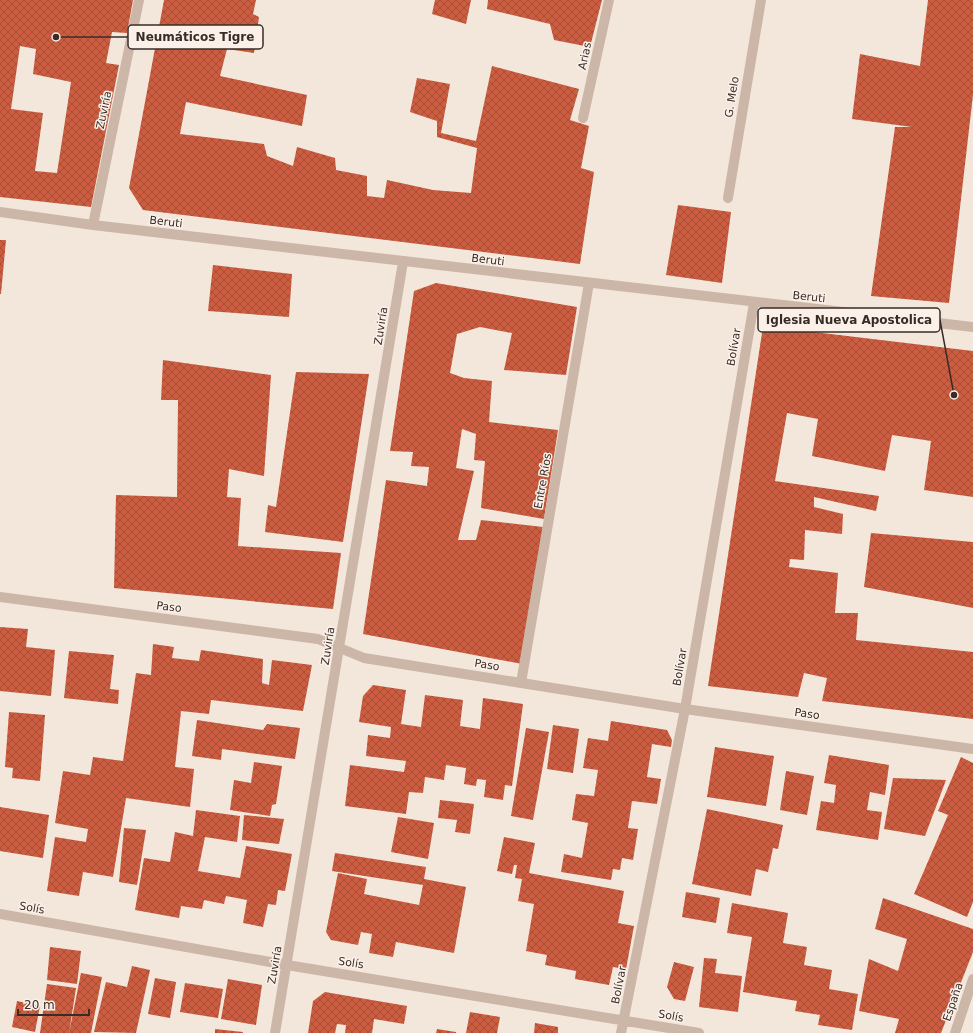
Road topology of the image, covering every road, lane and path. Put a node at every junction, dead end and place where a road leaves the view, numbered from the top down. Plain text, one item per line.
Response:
1 (139, 0) edge
2 (609, 0) edge
3 (761, 0) edge
4 (583, 118) dead end
5 (728, 198) dead end
6 (0, 212) edge
7 (93, 226) junction
8 (403, 262) junction
9 (589, 283) junction
10 (754, 303) junction
11 (973, 327) edge
12 (0, 597) edge
13 (340, 648) junction
14 (521, 683) junction
15 (685, 709) junction
16 (973, 749) edge
17 (0, 914) edge
18 (287, 965) junction
19 (973, 979) edge
20 (624, 1020) junction
21 (275, 1033) edge
22 (622, 1033) edge
23 (700, 1033) edge
24 (955, 1033) edge

1 - 7 street, Zuviría
2 - 4 street, Arias
3 - 5 street, G. Melo
6 - 7 street, Beruti
7 - 8 street, Beruti
8 - 9 street, Beruti
8 - 13 street, Zuviría
9 - 10 street, Beruti
9 - 14 street, Entre Ríos
10 - 11 street, Beruti
10 - 15 street, Bolívar
12 - 13 street, Paso
13 - 14 street, Paso
13 - 18 street, Zuviría
14 - 15 street, Paso
15 - 16 street, Paso
15 - 20 street, Bolívar
17 - 18 street, Solís
18 - 20 street, Solís
18 - 21 street, Zuviría
19 - 24 street, España
20 - 22 street, Bolívar
20 - 23 street, Solís

